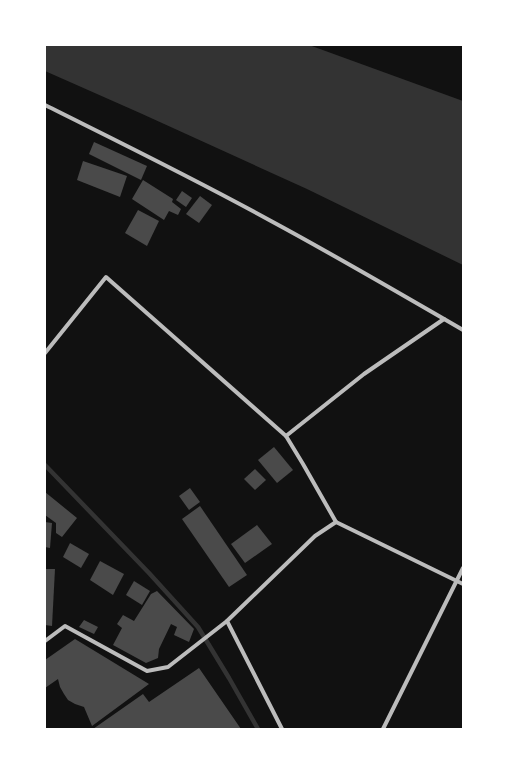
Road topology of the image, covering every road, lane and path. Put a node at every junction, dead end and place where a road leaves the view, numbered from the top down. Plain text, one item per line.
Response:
1 (45, 105) edge
2 (444, 319) junction
3 (463, 330) edge
4 (45, 353) edge
5 (286, 436) junction
6 (336, 522) junction
7 (463, 568) edge
8 (457, 581) junction
9 (463, 584) edge
10 (227, 621) junction
11 (45, 641) edge
12 (282, 729) edge
13 (383, 729) edge

1 - 2 street
2 - 3 street
2 - 5 street
4 - 5 street
5 - 6 street
6 - 8 street
6 - 10 street
7 - 8 street
8 - 9 street
8 - 13 street
10 - 11 street
10 - 12 street

